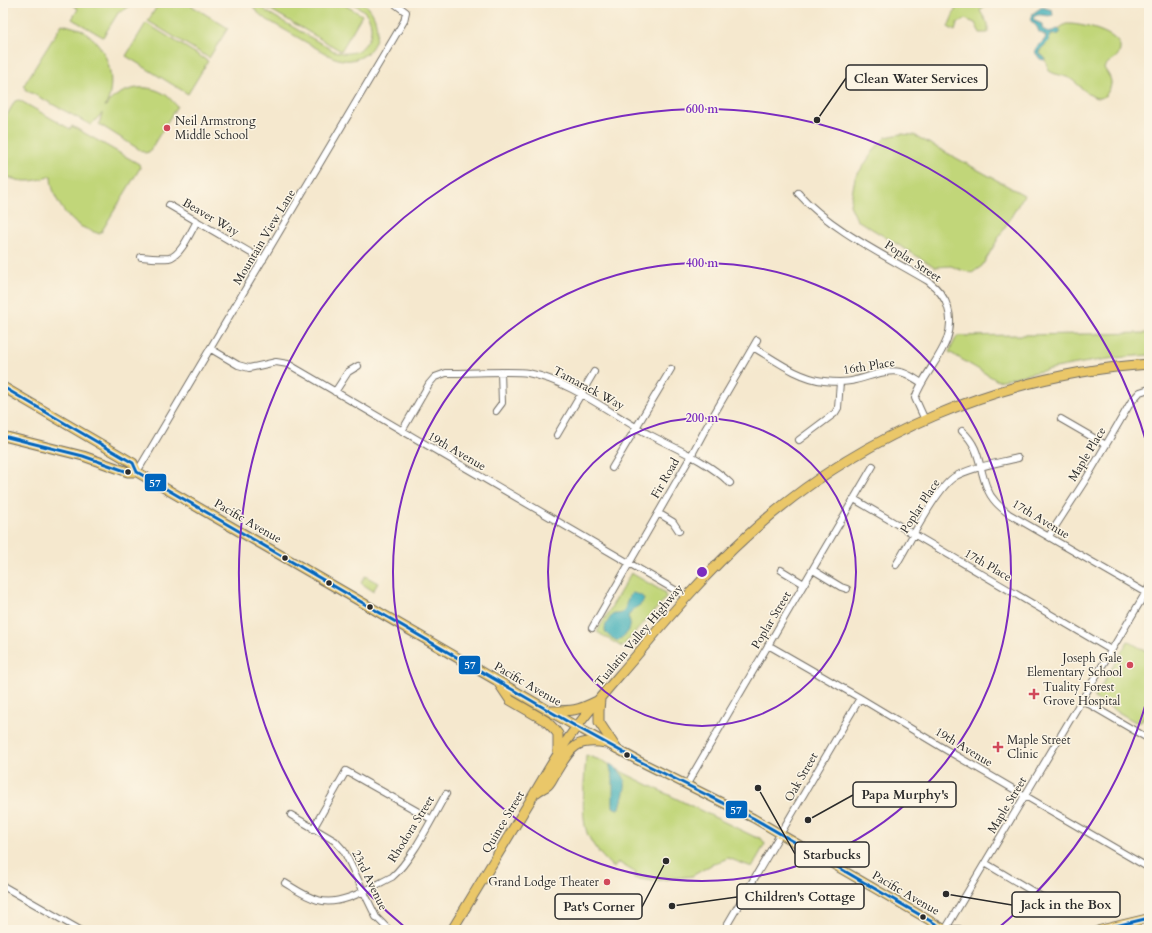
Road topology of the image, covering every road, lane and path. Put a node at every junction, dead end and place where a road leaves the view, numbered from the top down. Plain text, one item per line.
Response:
1 (394, 3) edge
2 (798, 193) dead end
3 (169, 205) dead end
4 (196, 221) junction
5 (140, 257) dead end
6 (263, 260) junction
7 (757, 340) dead end
8 (753, 347) junction
9 (211, 349) junction
10 (1149, 364) edge
11 (358, 366) dead end
12 (671, 369) dead end
13 (501, 372) junction
14 (594, 372) dead end
15 (840, 382) junction
16 (922, 383) junction
17 (3, 388) edge
18 (1149, 389) edge
19 (335, 392) junction
20 (581, 394) junction
21 (496, 411) dead end
22 (1061, 419) dead end
23 (925, 420) junction
24 (636, 427) junction
25 (402, 431) junction
26 (962, 432) dead end
27 (558, 435) dead end
28 (3, 436) edge
29 (799, 440) dead end
30 (1106, 446) junction
31 (691, 456) junction
32 (1018, 458) dead end
33 (873, 466) dead end
34 (612, 468) dead end
35 (981, 468) junction
36 (137, 472) junction
37 (730, 483) dead end
38 (854, 499) junction
39 (658, 513) junction
40 (679, 531) dead end
41 (914, 534) junction
42 (1049, 536) junction
43 (629, 563) junction
44 (896, 565) dead end
45 (781, 570) dead end
46 (812, 570) junction
47 (804, 584) junction
48 (847, 589) dead end
49 (1147, 590) edge
50 (687, 597) junction
51 (592, 628) dead end
52 (768, 646) junction
53 (1111, 650) junction
54 (498, 681) junction
55 (860, 698) junction
56 (600, 699) junction
57 (1082, 700) junction
58 (549, 711) junction
59 (577, 727) junction
60 (1149, 739) edge
61 (606, 743) junction
62 (616, 748) junction
63 (558, 756) junction
64 (687, 784) junction
65 (536, 792) junction
66 (446, 794) dead end
67 (1025, 796) junction
68 (291, 815) dead end
69 (431, 819) junction
70 (313, 828) junction
71 (780, 833) junction
72 (985, 863) junction
73 (1149, 868) edge
74 (285, 883) dead end
75 (3, 886) edge
76 (362, 891) junction
77 (1042, 896) dead end
78 (1149, 918) edge
79 (80, 930) edge
80 (389, 930) edge
81 (452, 930) edge
82 (724, 930) edge
83 (946, 930) edge
84 (958, 930) edge
85 (1099, 930) edge

1 - 6 street, Mountain View Lane
2 - 16 street, Poplar Street
3 - 4 street, Beaver Way
4 - 5 street
4 - 6 street, Beaver Way
6 - 9 street, Mountain View Lane
7 - 8 street, Fir Road
8 - 15 street, 16th Place
8 - 31 street, Fir Road
9 - 19 street, 19th Avenue
9 - 36 street, Mountain View Lane
10 - 23 highway, Tualatin Valley Highway
11 - 19 street
12 - 24 street
13 - 20 street, Tamarack Way
13 - 21 street
13 - 25 street, Tamarack Way
14 - 20 street
15 - 16 street, 16th Place
15 - 29 street
16 - 23 street, Poplar Street
17 - 36 highway, Pacific Avenue
18 - 30 street, Maple Place
19 - 25 street, 19th Avenue
20 - 24 street, Tamarack Way
20 - 27 street
22 - 30 street
23 - 50 highway, Tualatin Valley Highway
24 - 31 street, Tamarack Way
24 - 34 street
25 - 43 street, 19th Avenue
26 - 35 street, 17th Avenue
28 - 36 highway
30 - 42 street, Maple Place
31 - 37 street, Tamarack Way
31 - 39 street, Fir Road
32 - 35 street, Poplar Place
33 - 38 street, Poplar Street
35 - 41 street, Poplar Place
35 - 42 street, 17th Avenue
36 - 54 highway, Pacific Avenue
38 - 41 street, 17th Place
38 - 46 street, Poplar Street
39 - 40 street
39 - 43 street, Fir Road
41 - 44 street, Poplar Place
41 - 53 street, 17th Place
42 - 49 street, 17th Avenue
43 - 50 street, 19th Avenue
43 - 51 street, Fir Road
45 - 47 street
46 - 47 street, Poplar Street
46 - 48 street
47 - 52 street, Poplar Street
49 - 53 street, Maple Street
50 - 56 highway, Tualatin Valley Highway
52 - 55 street, 19th Avenue
52 - 64 street, Poplar Street
53 - 57 street, Maple Street
54 - 58 highway, Pacific Avenue
54 - 63 highway
55 - 67 street, 19th Avenue
55 - 71 street, Oak Street
56 - 58 highway
56 - 59 highway, Tualatin Valley Highway
56 - 62 highway
57 - 60 street
57 - 67 street, Maple Street
58 - 59 highway, Pacific Avenue
59 - 61 main road, Pacific Avenue
59 - 63 highway, Quince Street
61 - 62 main road, Pacific Avenue
61 - 65 highway
62 - 64 main road, Pacific Avenue
63 - 65 highway, Quince Street
64 - 71 main road, Pacific Avenue
65 - 81 highway, Quince Street
66 - 69 street, Rhodora Street
67 - 72 street, Maple Street
67 - 73 street, 19th Avenue
68 - 70 street, 23rd Avenue
69 - 70 street
69 - 76 street, Rhodora Street
70 - 76 street, 23rd Avenue
71 - 82 street, Oak Street
71 - 83 main road, Pacific Avenue
72 - 77 street
72 - 83 street, Maple Street
74 - 76 street, Rhodora Street
75 - 79 street
76 - 80 street, 23rd Avenue
78 - 85 main road
83 - 84 main road

